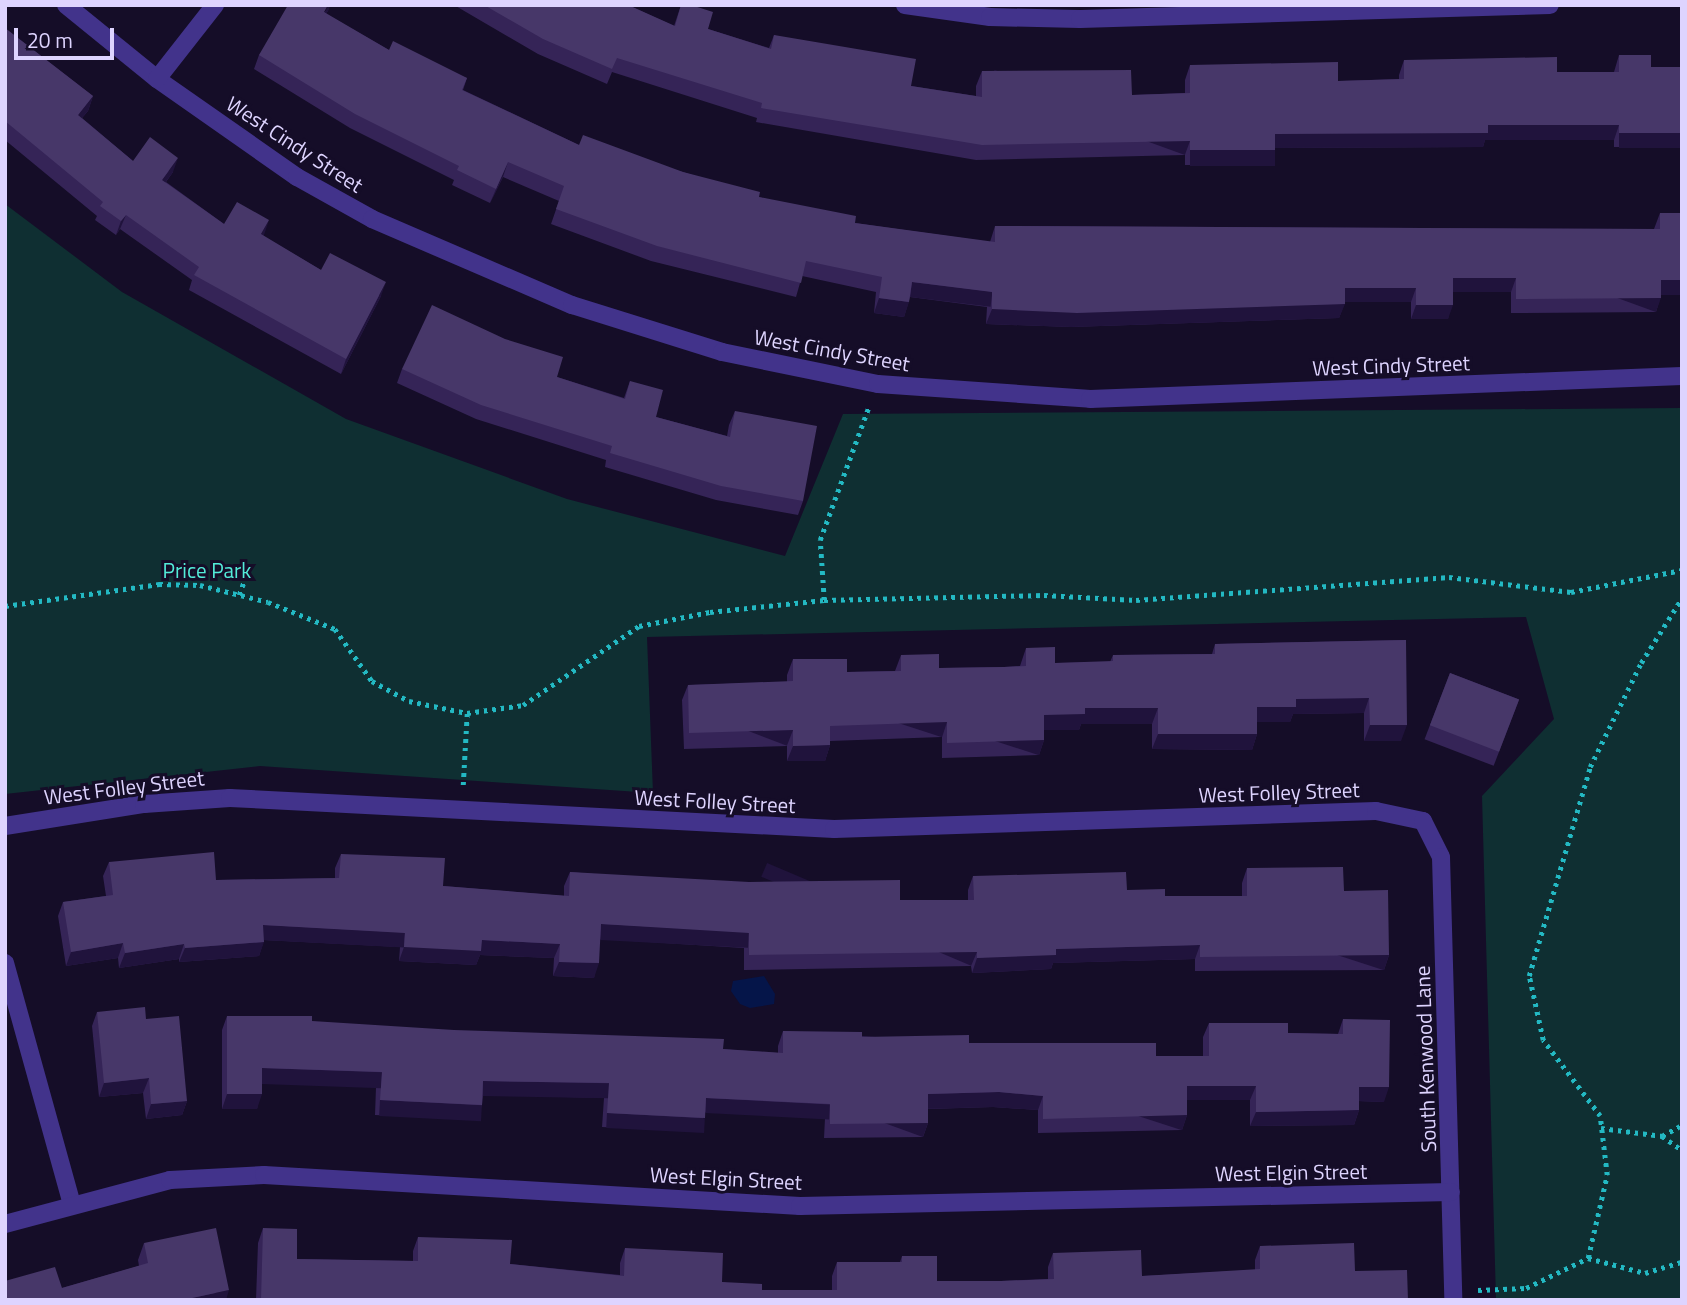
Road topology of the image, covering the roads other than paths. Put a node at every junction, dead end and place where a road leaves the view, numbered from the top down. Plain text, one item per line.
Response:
1 (66, 5) edge
2 (215, 5) edge
3 (905, 5) edge
4 (1550, 5) edge
5 (157, 79) junction
6 (1682, 376) edge
7 (1423, 821) joint
8 (5, 826) edge
9 (5, 963) edge
10 (1451, 1192) junction
11 (72, 1204) junction
12 (5, 1224) edge
13 (1453, 1295) edge

1 - 5 street, West Cindy Street
2 - 5 street
3 - 4 street
5 - 6 street, West Cindy Street
7 - 8 street, West Folley Street
7 - 10 street, South Kenwood Lane
9 - 11 street
10 - 11 street, West Elgin Street
10 - 13 street, South Kenwood Lane
11 - 12 street, West Elgin Street

